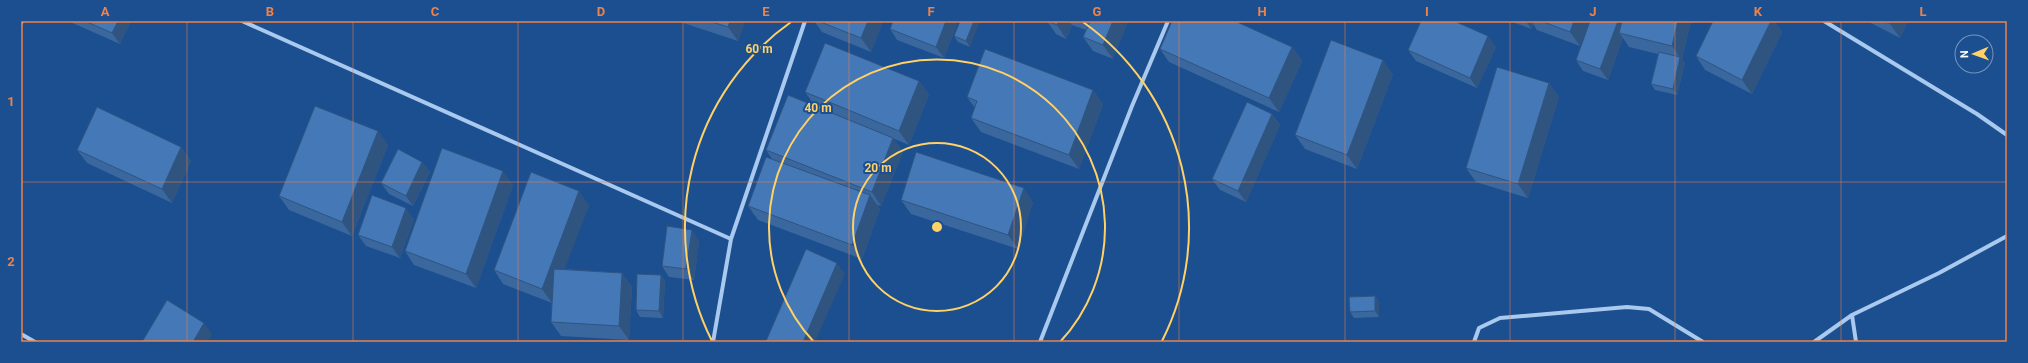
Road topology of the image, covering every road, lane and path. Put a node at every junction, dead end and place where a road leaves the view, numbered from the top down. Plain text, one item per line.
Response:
1 (242, 21) edge
2 (805, 21) edge
3 (1168, 21) edge
4 (1824, 21) edge
5 (2007, 135) edge
6 (2007, 236) edge
7 (731, 238) junction
8 (1852, 315) junction
9 (21, 334) edge
10 (35, 342) edge
11 (714, 342) edge
12 (1040, 342) edge
13 (1474, 342) edge
14 (1703, 342) edge
15 (1814, 342) edge
16 (1856, 342) edge

1 - 7 street
2 - 7 street
3 - 12 street
4 - 5 street
6 - 8 street
7 - 11 street
8 - 15 street
8 - 16 street
9 - 10 street
13 - 14 street

